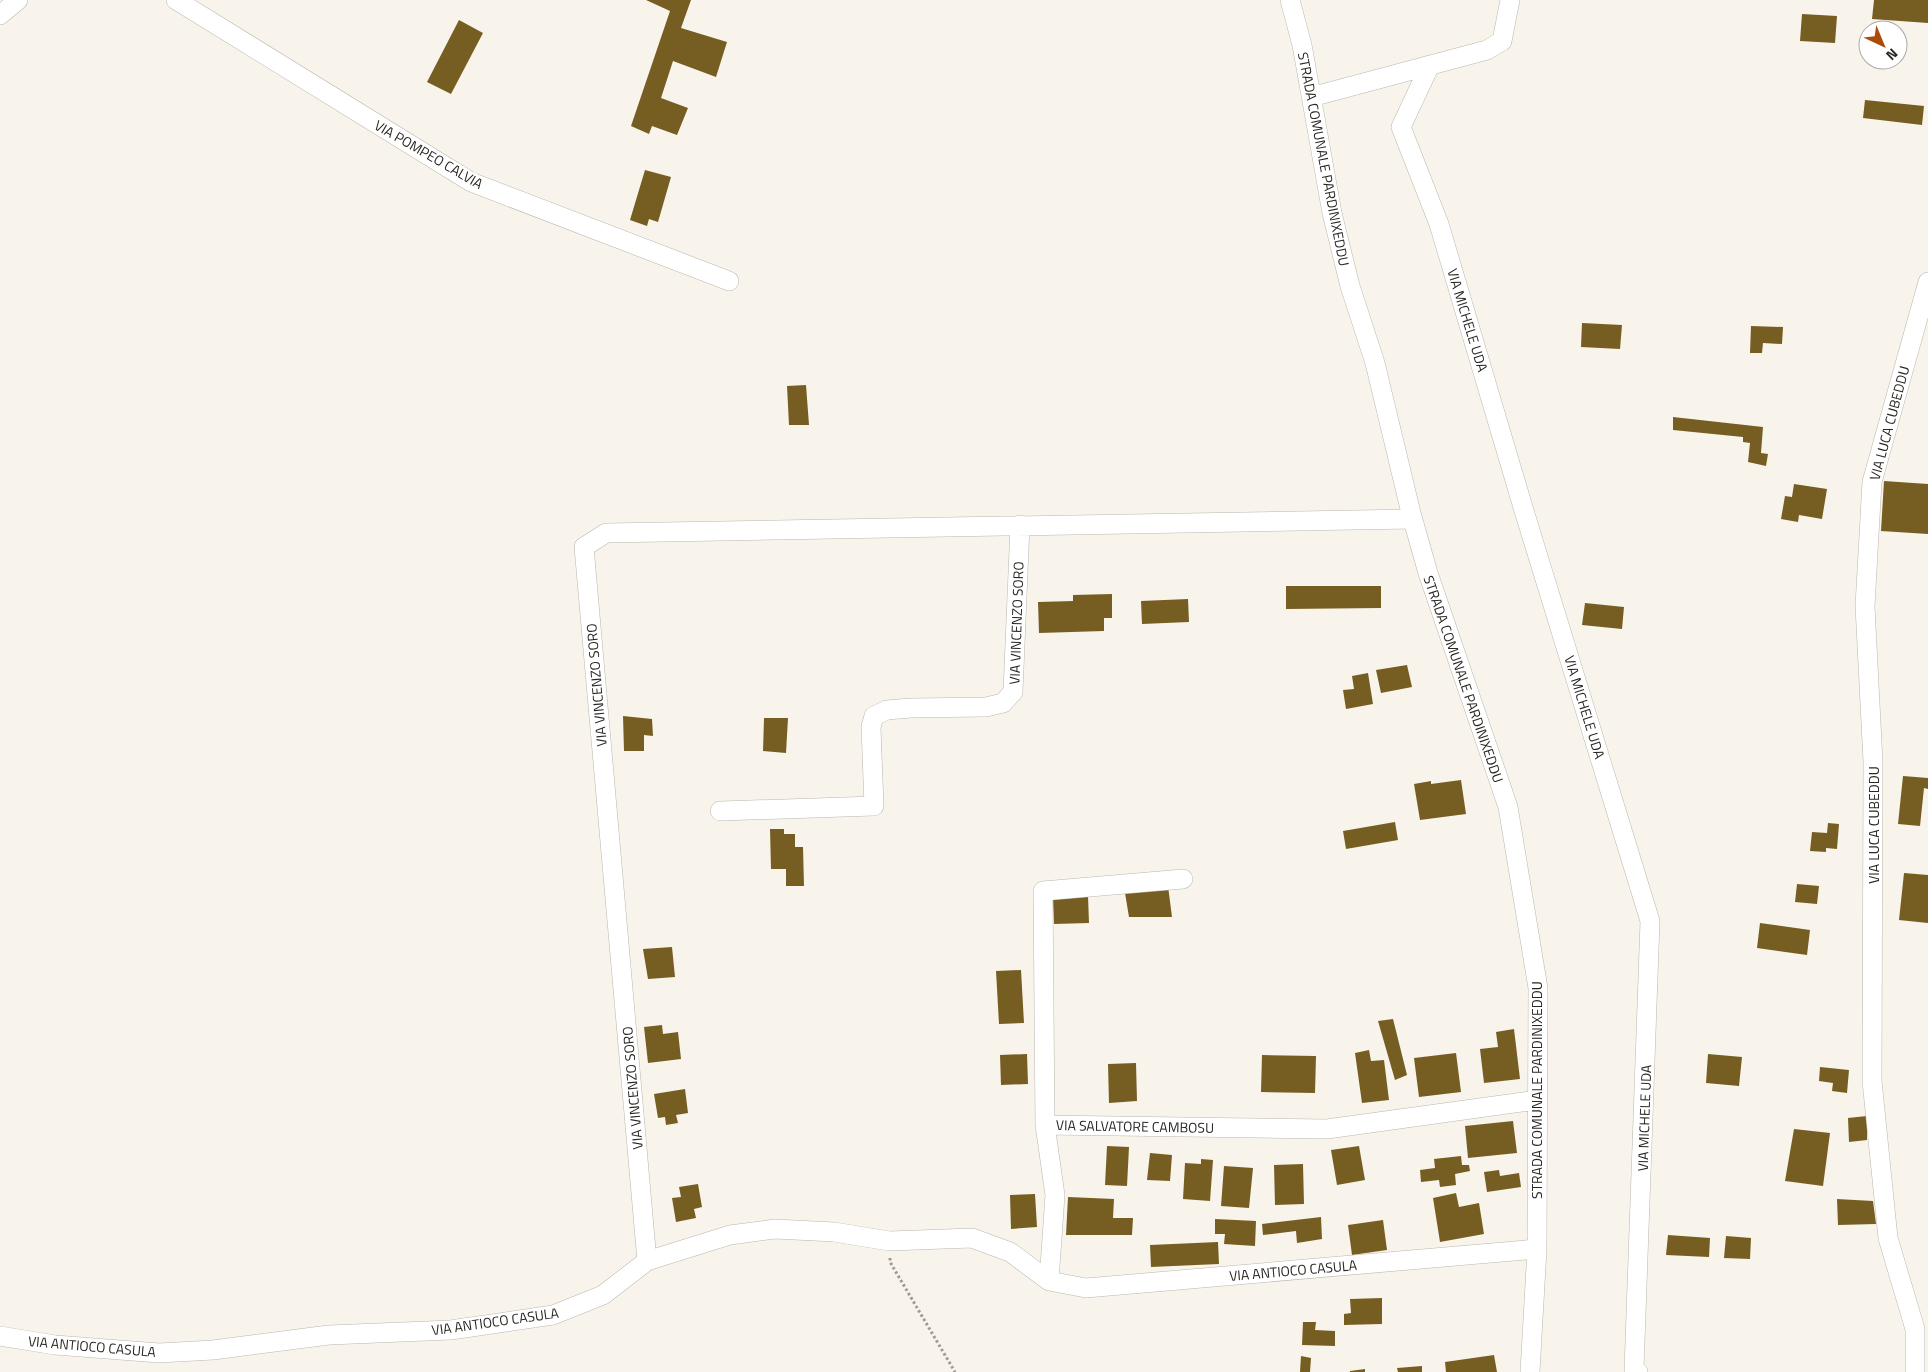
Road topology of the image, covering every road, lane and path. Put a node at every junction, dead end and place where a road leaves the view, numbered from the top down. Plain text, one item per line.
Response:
1 (18, 0) edge
2 (176, 0) edge
3 (1290, 0) edge
4 (1510, 0) edge
5 (0, 15) edge
6 (1430, 65) junction
7 (1311, 97) junction
8 (730, 281) dead end
9 (1928, 282) edge
10 (1412, 518) junction
11 (1020, 525) junction
12 (720, 811) dead end
13 (1183, 879) dead end
14 (1537, 1100) junction
15 (1045, 1125) junction
16 (889, 1240) junction
17 (1537, 1249) junction
18 (647, 1261) junction
19 (1049, 1281) junction
20 (0, 1336) edge
21 (955, 1372) edge
22 (1530, 1372) edge
23 (1638, 1372) edge
24 (1915, 1372) edge

1 - 5 street
2 - 8 street, VIA POMPEO CALVIA
3 - 7 street, STRADA COMUNALE PARDINIXEDDU
4 - 6 street
6 - 7 street
6 - 23 street, VIA MICHELE UDA
7 - 10 street, STRADA COMUNALE PARDINIXEDDU
9 - 24 street, VIA LUCA CUBEDDU
10 - 11 street, VIA VINCENZO SORO
10 - 14 street, STRADA COMUNALE PARDINIXEDDU
11 - 12 street, VIA VINCENZO SORO
11 - 18 street, VIA VINCENZO SORO
13 - 15 street, VIA SALVATORE CAMBOSU
14 - 15 street, VIA SALVATORE CAMBOSU
14 - 17 street, STRADA COMUNALE PARDINIXEDDU
15 - 19 street
16 - 18 street, VIA ANTIOCO CASULA
16 - 19 street, VIA ANTIOCO CASULA
16 - 21 path
17 - 19 street, VIA ANTIOCO CASULA
17 - 22 street, STRADA COMUNALE PARDINIXEDDU
18 - 20 street, VIA ANTIOCO CASULA

